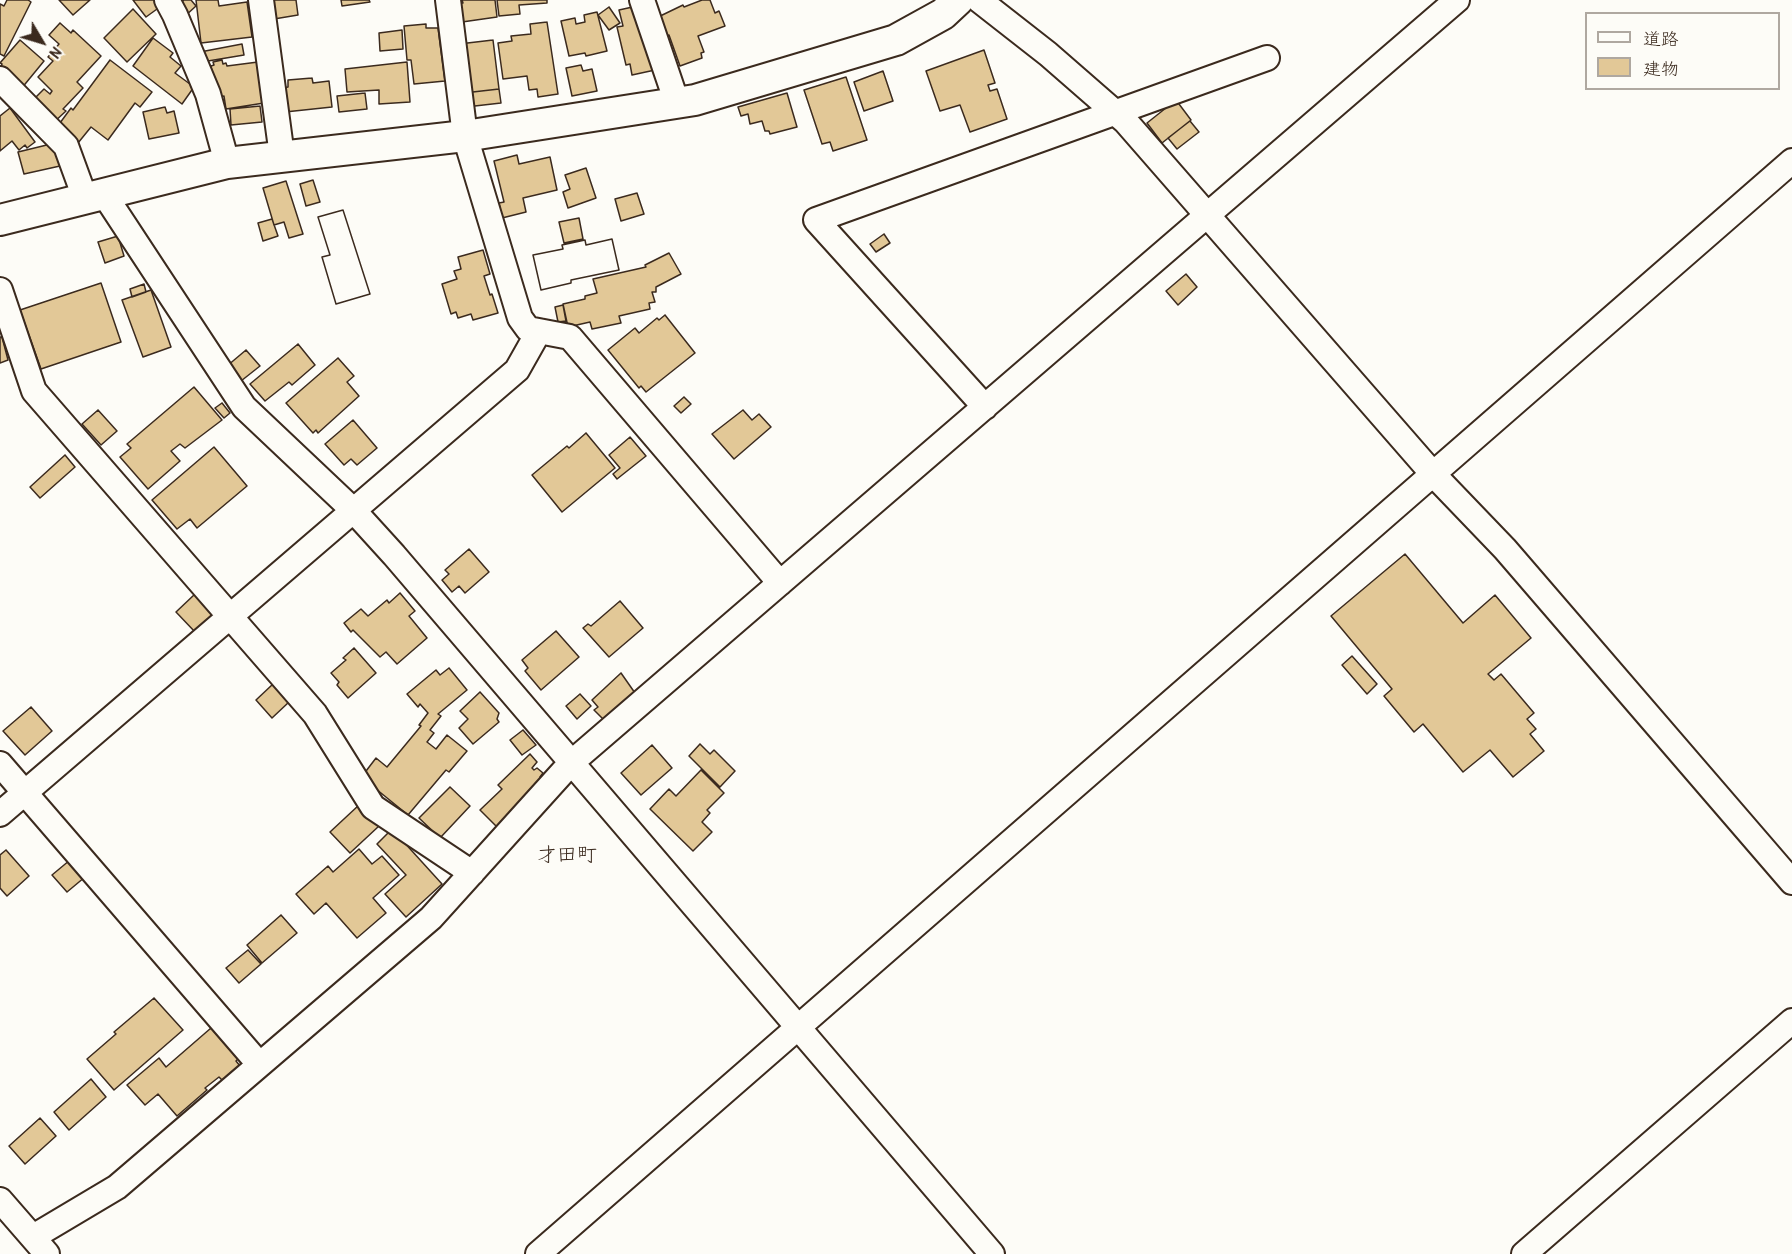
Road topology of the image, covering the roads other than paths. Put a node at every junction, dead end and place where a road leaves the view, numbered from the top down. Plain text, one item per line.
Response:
1 (167, 0) edge
2 (261, 0) edge
3 (448, 0) edge
4 (642, 0) edge
5 (958, 0) edge
6 (979, 0) edge
7 (1457, 0) edge
8 (1267, 58) dead end
9 (0, 79) edge
10 (677, 103) junction
11 (1116, 112) junction
12 (465, 136) junction
13 (282, 156) junction
14 (1792, 161) edge
15 (227, 163) junction
16 (94, 196) junction
17 (1208, 215) junction
18 (0, 220) edge
19 (0, 290) edge
20 (539, 331) junction
21 (985, 407) junction
22 (1433, 474) junction
23 (354, 511) junction
24 (780, 583) junction
25 (230, 617) junction
26 (0, 764) edge
27 (571, 764) junction
28 (25, 793) junction
29 (0, 814) edge
30 (472, 873) junction
31 (1792, 882) edge
32 (1792, 1021) edge
33 (797, 1028) junction
34 (259, 1064) junction
35 (0, 1200) edge
36 (40, 1246) edge
37 (537, 1254) edge
38 (992, 1254) edge
39 (1524, 1254) edge

1 - 15 street
2 - 13 street
3 - 12 street
4 - 10 street
5 - 10 street
6 - 11 street
7 - 17 street
8 - 11 street
9 - 16 street
10 - 12 street
11 - 17 street
11 - 21 street
12 - 13 street
12 - 20 street
13 - 15 street
14 - 22 street
15 - 16 street
16 - 18 street
16 - 23 street
17 - 21 street
17 - 22 street
19 - 25 street
20 - 23 street
20 - 24 street
21 - 24 street
22 - 31 street
22 - 33 street
23 - 25 street
23 - 27 street
24 - 27 street
25 - 28 street
25 - 30 street
26 - 28 street
27 - 30 street
27 - 33 street
28 - 29 street
28 - 34 street
30 - 34 street
32 - 39 street
33 - 37 street
33 - 38 street
34 - 36 street
35 - 36 street

